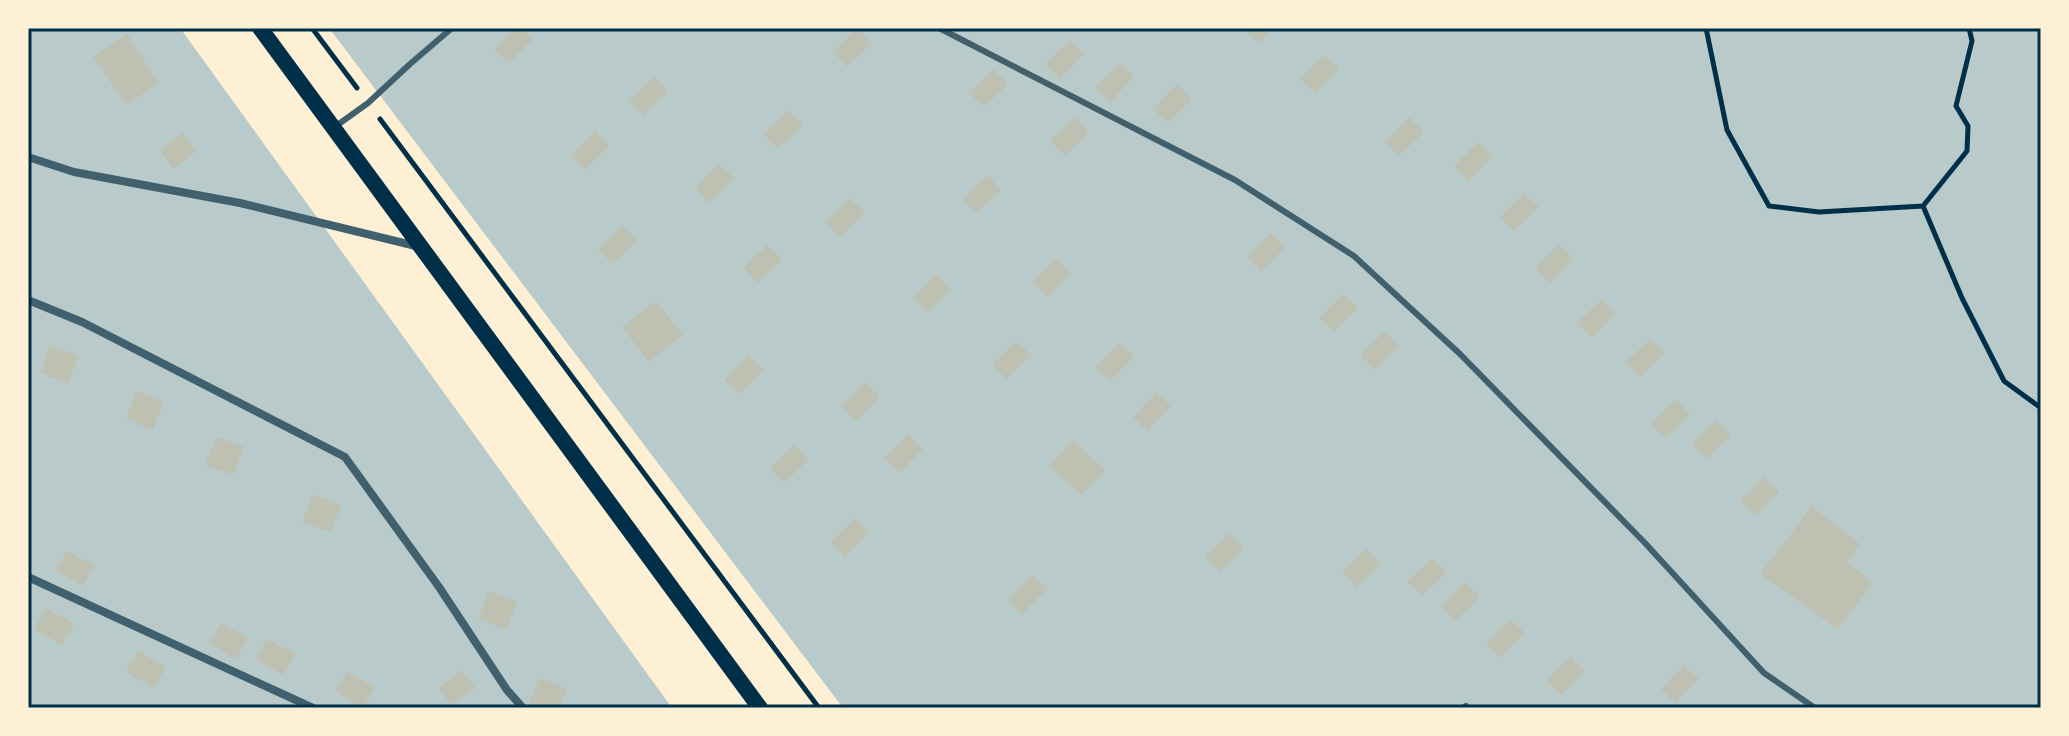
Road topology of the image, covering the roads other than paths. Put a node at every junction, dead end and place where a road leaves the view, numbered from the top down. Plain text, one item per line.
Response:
1 (260, 28) edge
2 (452, 28) edge
3 (939, 28) edge
4 (333, 128) junction
5 (28, 157) edge
6 (421, 247) junction
7 (28, 300) edge
8 (28, 577) edge
9 (313, 708) edge
10 (523, 708) edge
11 (760, 708) edge
12 (1815, 708) edge

1 - 4 main road
2 - 4 lane
3 - 12 lane
4 - 6 main road
5 - 6 street
6 - 11 main road
7 - 10 street
8 - 9 street

